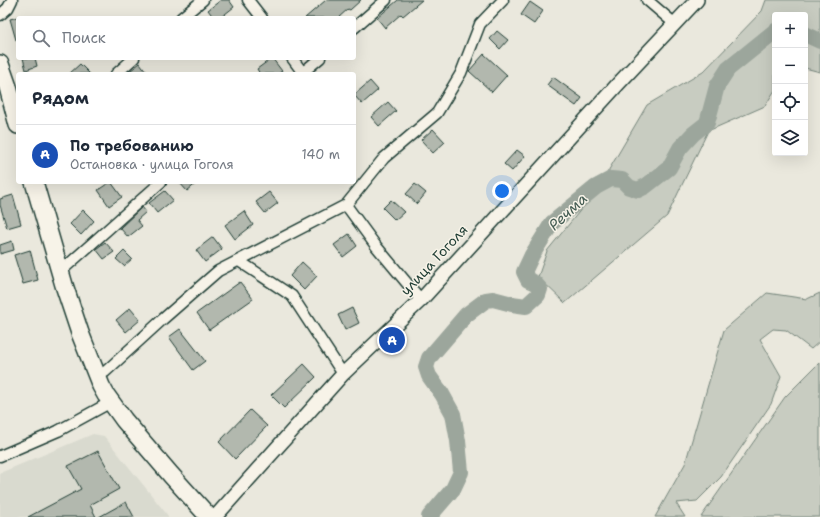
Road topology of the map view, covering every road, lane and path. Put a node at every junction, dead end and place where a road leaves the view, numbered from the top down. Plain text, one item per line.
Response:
1 (12, 0) edge
2 (203, 0) edge
3 (248, 0) edge
4 (386, 0) edge
5 (503, 0) edge
6 (647, 0) edge
7 (697, 0) edge
8 (0, 15) edge
9 (183, 16) edge
10 (260, 16) edge
11 (675, 24) junction
12 (356, 26) edge
13 (132, 60) edge
14 (293, 60) edge
15 (318, 60) edge
16 (0, 64) edge
17 (118, 72) edge
18 (301, 72) edge
19 (303, 72) edge
20 (16, 117) edge
21 (35, 184) edge
22 (159, 184) edge
23 (346, 205) junction
24 (239, 261) junction
25 (60, 272) junction
26 (421, 300) junction
27 (343, 374) junction
28 (98, 377) junction
29 (111, 402) junction
30 (0, 456) edge
31 (209, 517) edge
32 (215, 517) edge

1 - 8 street
2 - 9 street
3 - 10 street
4 - 12 street
5 - 23 street
6 - 11 street
7 - 11 street, улица Гоголя
11 - 26 street, улица Гоголя
13 - 17 street
14 - 18 street
15 - 19 street
16 - 20 main road
21 - 25 main road
22 - 25 street
23 - 24 street
23 - 26 street
24 - 27 street
24 - 28 street
25 - 28 main road
26 - 27 street, улица Гоголя
27 - 32 street, улица Гоголя
28 - 29 main road
29 - 30 street
29 - 31 main road

